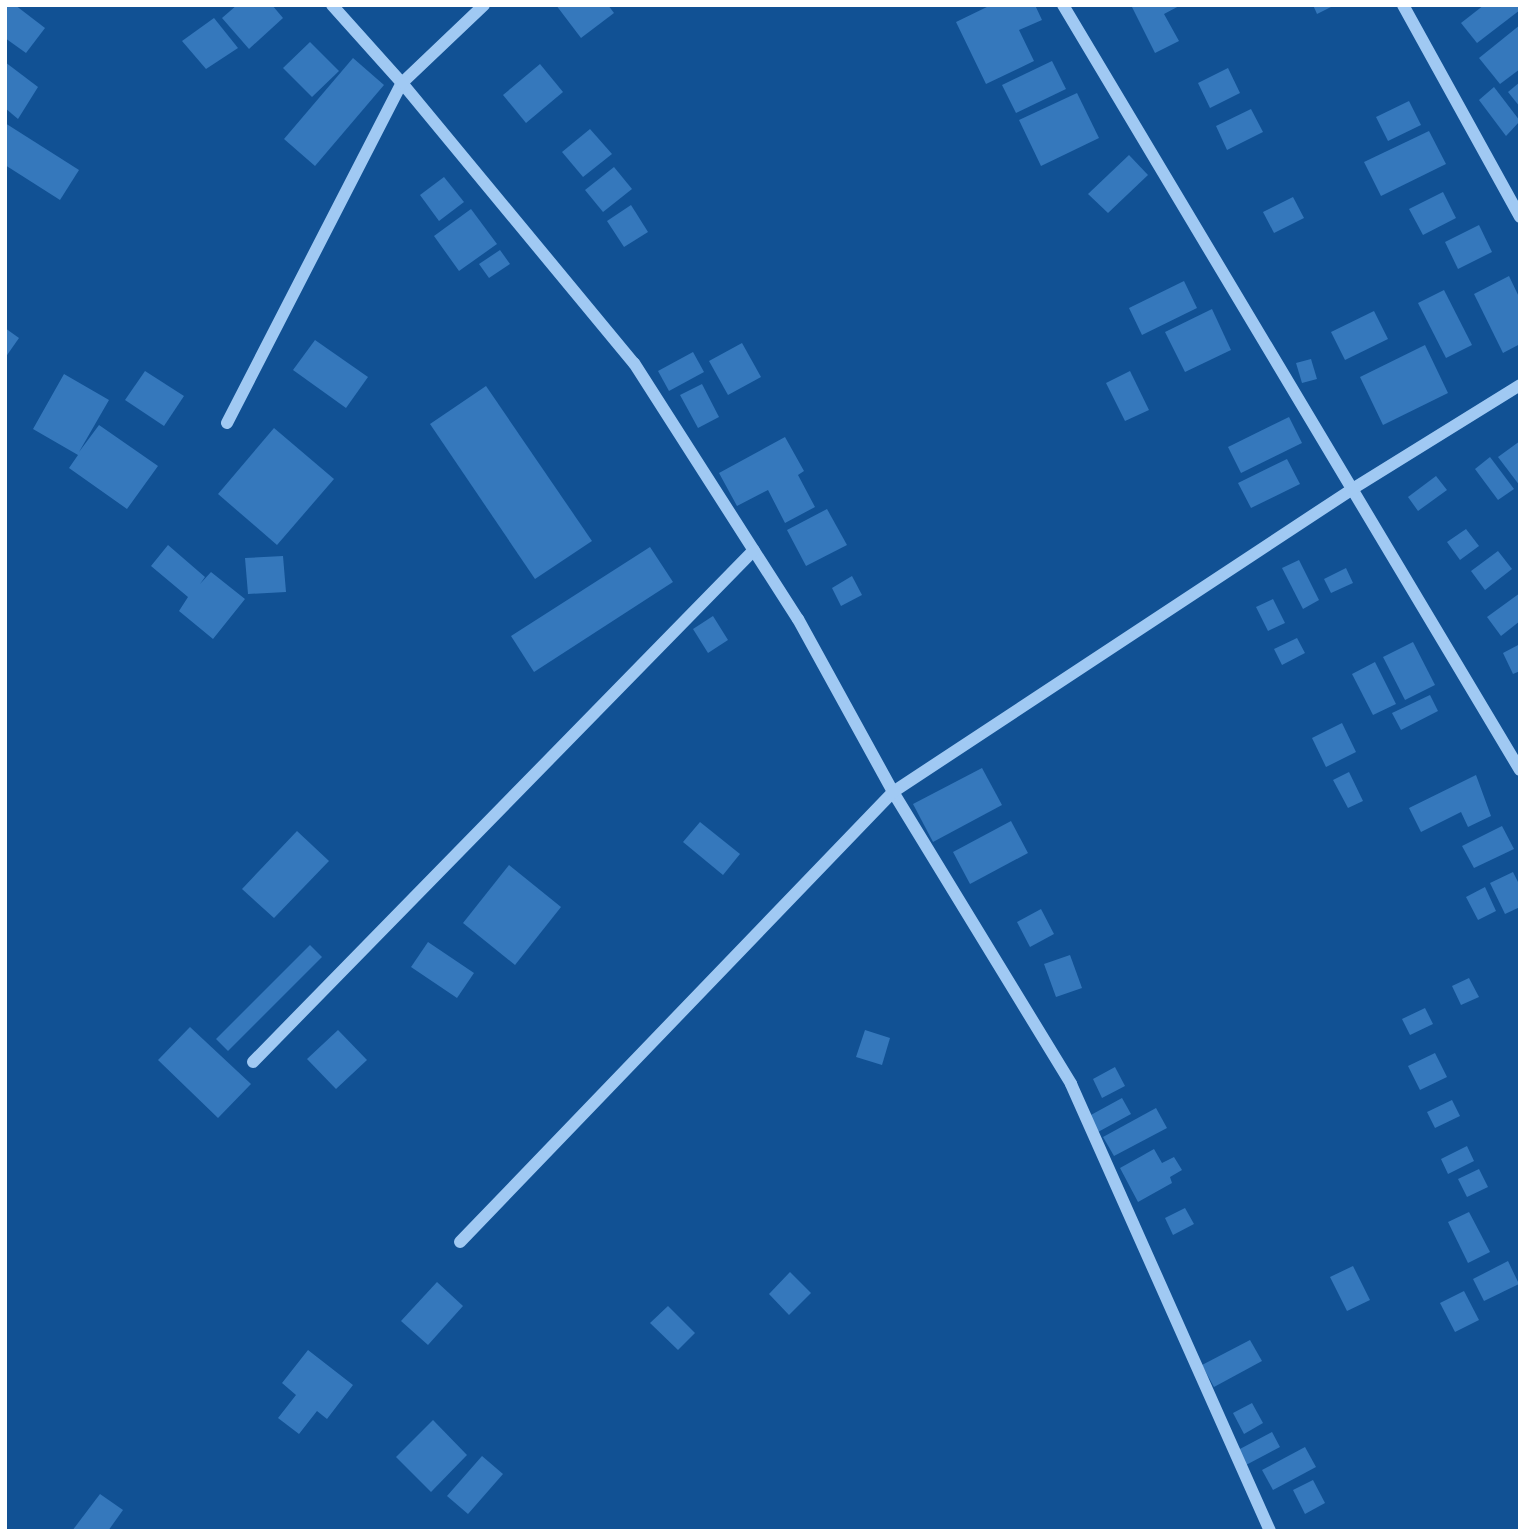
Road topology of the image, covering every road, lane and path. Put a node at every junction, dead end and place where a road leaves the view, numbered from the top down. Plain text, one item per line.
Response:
1 (332, 5) edge
2 (484, 5) edge
3 (1063, 5) edge
4 (1403, 5) edge
5 (402, 83) junction
6 (1520, 217) edge
7 (1520, 385) edge
8 (227, 423) dead end
9 (1354, 488) junction
10 (754, 550) junction
11 (1520, 771) edge
12 (892, 792) junction
13 (253, 1062) dead end
14 (460, 1242) dead end
15 (1270, 1531) edge

1 - 5 street
2 - 5 street
3 - 9 street
4 - 6 street
5 - 8 street
5 - 10 street
7 - 9 street
9 - 11 street
9 - 12 street
10 - 12 street
10 - 13 street
12 - 14 street
12 - 15 street

